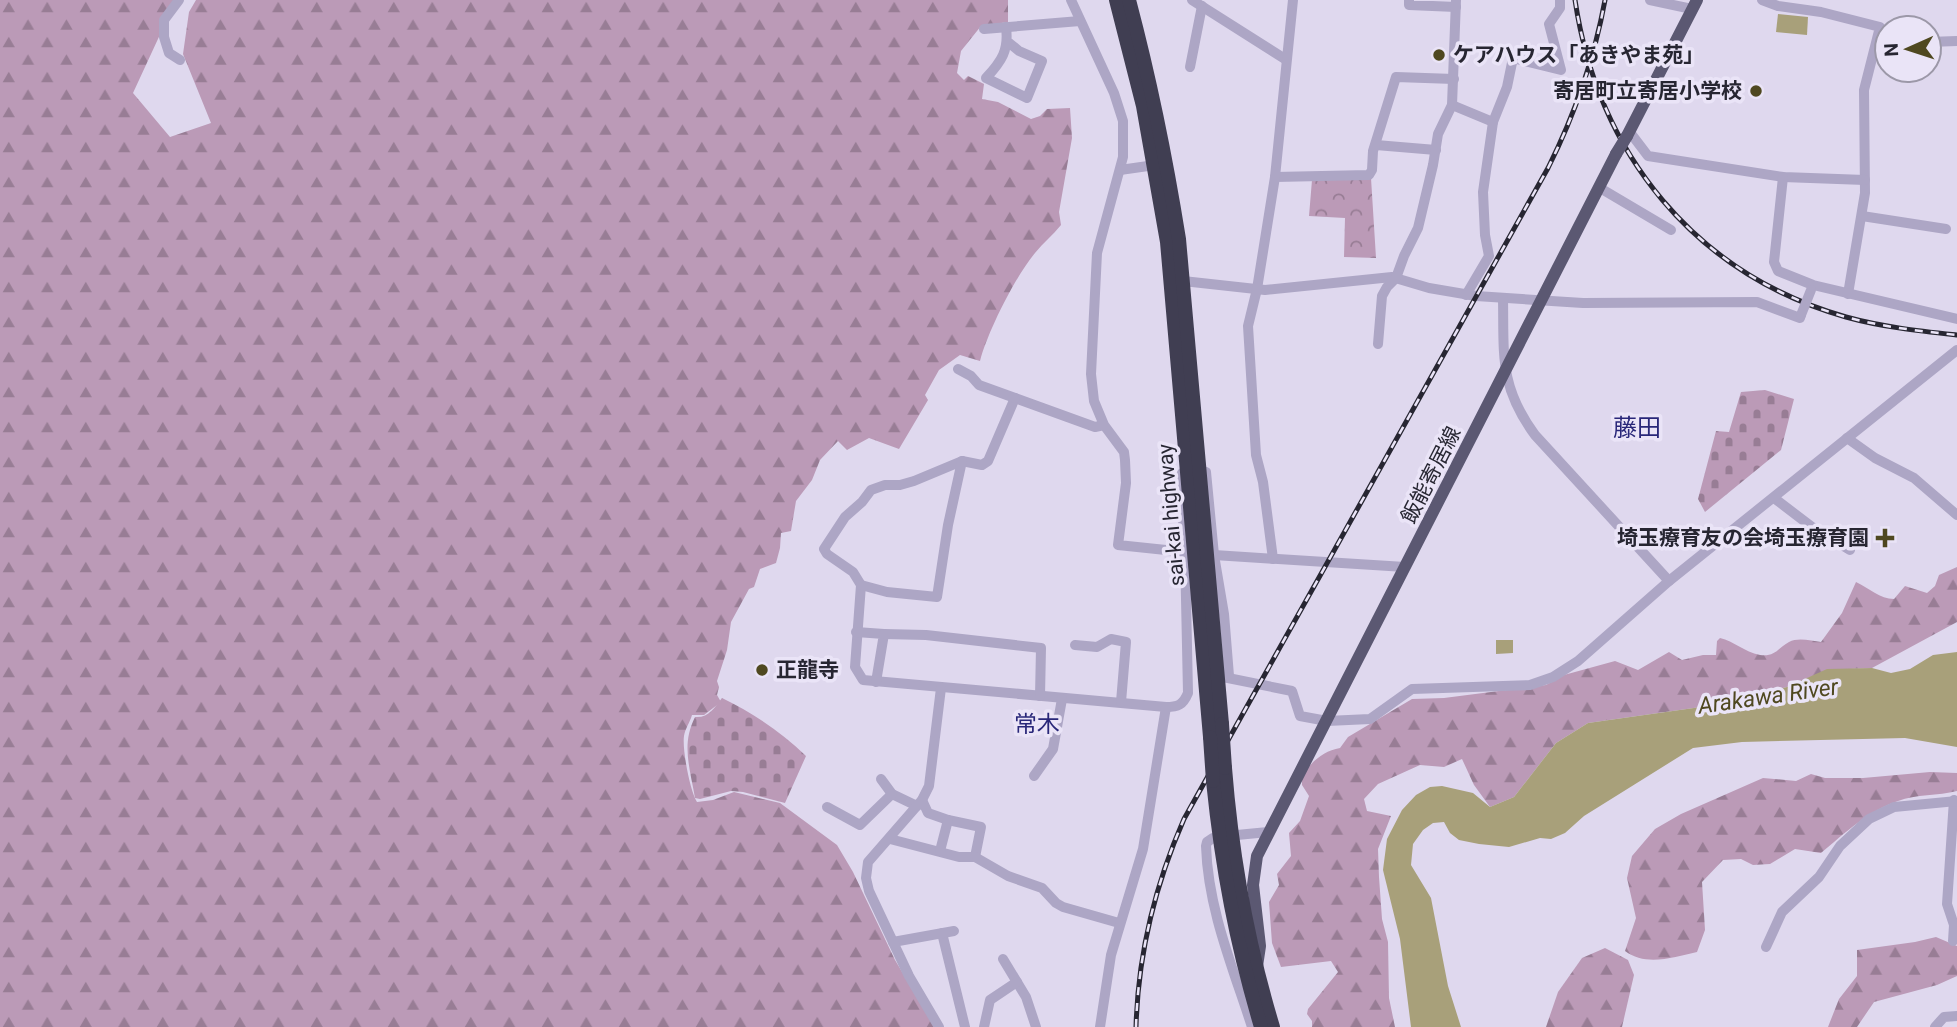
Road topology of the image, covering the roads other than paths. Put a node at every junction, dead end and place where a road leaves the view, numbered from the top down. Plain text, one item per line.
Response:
1 (180, 0) edge
2 (1071, 0) edge
3 (1116, 0) edge
4 (1129, 0) edge
5 (1192, 0) edge
6 (1293, 0) edge
7 (1409, 0) edge
8 (1560, 0) edge
9 (1650, 0) edge
10 (1767, 1) edge
11 (1456, 3) edge
12 (1694, 5) edge
13 (1202, 6) junction
14 (1080, 21) junction
15 (1873, 25) edge
16 (1006, 27) junction
17 (984, 29) dead end
18 (1008, 42) junction
19 (1873, 55) edge
20 (1285, 59) junction
21 (180, 60) dead end
22 (1190, 67) dead end
23 (1454, 79) junction
24 (1452, 104) junction
25 (1493, 122) junction
26 (1628, 133) junction
27 (1376, 145) junction
28 (1436, 150) junction
29 (1155, 165) junction
30 (1120, 170) junction
31 (1275, 177) junction
32 (1783, 177) junction
33 (1865, 180) junction
34 (1600, 188) junction
35 (1861, 216) junction
36 (1946, 229) dead end
37 (1671, 230) dead end
38 (1396, 278) junction
39 (1183, 281) junction
40 (1812, 288) junction
41 (1257, 289) junction
42 (1848, 294) junction
43 (1466, 295) junction
44 (1503, 298) junction
45 (1543, 300) junction
46 (1957, 319) edge
47 (1378, 344) dead end
48 (1957, 350) edge
49 (958, 369) dead end
50 (1505, 374) junction
51 (1015, 398) junction
52 (1104, 425) junction
53 (1847, 438) junction
54 (962, 461) junction
55 (1194, 469) junction
56 (1774, 498) junction
57 (1957, 515) edge
58 (1850, 550) dead end
59 (1185, 552) junction
60 (1214, 555) junction
61 (1273, 559) junction
62 (1405, 568) junction
63 (1669, 581) junction
64 (861, 584) junction
65 (856, 632) junction
66 (884, 634) junction
67 (1075, 645) dead end
68 (876, 682) junction
69 (941, 688) junction
70 (1040, 696) junction
71 (1062, 699) junction
72 (1121, 702) junction
73 (1166, 707) junction
74 (1327, 721) junction
75 (1034, 776) dead end
76 (881, 779) dead end
77 (892, 794) junction
78 (1955, 800) edge
79 (920, 803) junction
80 (827, 807) dead end
81 (948, 820) junction
82 (1268, 832) junction
83 (1237, 835) dead end
84 (1213, 838) dead end
85 (890, 839) junction
86 (940, 851) junction
87 (975, 858) junction
88 (1119, 923) junction
89 (954, 931) dead end
90 (942, 933) junction
91 (1953, 941) dead end
92 (893, 942) junction
93 (1766, 947) dead end
94 (1003, 959) dead end
95 (1250, 971) junction
96 (1017, 982) junction
97 (1957, 1016) edge
98 (939, 1027) edge
99 (965, 1027) edge
100 (984, 1027) edge
101 (1036, 1027) edge
102 (1100, 1027) edge
103 (1252, 1027) edge
104 (1261, 1027) edge
105 (1273, 1027) edge
106 (1935, 1027) edge

1 - 21 street
2 - 14 street
3 - 29 highway, sai-kai highway
4 - 39 highway, sai-kai highway
5 - 13 street
6 - 20 street
7 - 11 street
8 - 25 street
9 - 12 street
10 - 15 street
11 - 23 street
12 - 26 main road, 飯能寄居線
13 - 20 street
13 - 22 street
14 - 16 street
14 - 30 street
16 - 17 street
16 - 18 street
18 - 18 street
19 - 33 street
20 - 31 street
23 - 24 street
23 - 27 street
24 - 25 street
24 - 28 street
25 - 43 street
26 - 32 street
26 - 34 main road, 飯能寄居線, bridge
27 - 28 street
27 - 31 street
28 - 38 street
29 - 30 street
29 - 55 highway, sai-kai highway
30 - 52 street
31 - 41 street
32 - 33 street
32 - 40 street
33 - 35 street
34 - 37 street
34 - 45 main road, 飯能寄居線
35 - 36 street
35 - 42 street
38 - 41 street
38 - 43 street
38 - 47 street
39 - 41 street
39 - 55 highway, sai-kai highway
40 - 42 street
40 - 45 street, bridge
41 - 61 street
42 - 46 street
43 - 44 street
44 - 45 street
44 - 50 street
45 - 50 main road, 飯能寄居線
48 - 53 street
49 - 51 street
50 - 62 main road, 飯能寄居線
50 - 63 street
51 - 52 street
51 - 54 street
52 - 59 street
53 - 56 street
53 - 57 street
54 - 64 street
54 - 64 street
55 - 59 street
55 - 60 street
55 - 95 highway, sai-kai highway, bridge
55 - 95 highway, sai-kai highway, bridge
56 - 58 street
56 - 63 street
59 - 73 street
60 - 61 street
60 - 74 street
61 - 62 street
62 - 74 main road, 飯能寄居線
63 - 74 street
64 - 65 street
65 - 66 street
65 - 68 street
66 - 68 street
66 - 70 street
67 - 72 street
68 - 69 street
69 - 70 street
69 - 79 street
70 - 71 street
71 - 72 street
71 - 75 street
72 - 73 street
73 - 88 street
74 - 82 main road, 飯能寄居線
76 - 77 street
77 - 79 street
77 - 80 street
78 - 91 street
78 - 93 street
79 - 81 street
79 - 85 street
81 - 86 street
81 - 87 street
82 - 83 street
82 - 95 main road, 飯能寄居線
84 - 103 street
85 - 86 street
85 - 92 street
86 - 87 street
87 - 88 street
88 - 102 street
89 - 90 street
90 - 92 street
90 - 99 street
92 - 98 street
94 - 96 street
95 - 104 highway, sai-kai highway
95 - 105 highway, sai-kai highway
96 - 100 street
96 - 101 street
97 - 106 street

